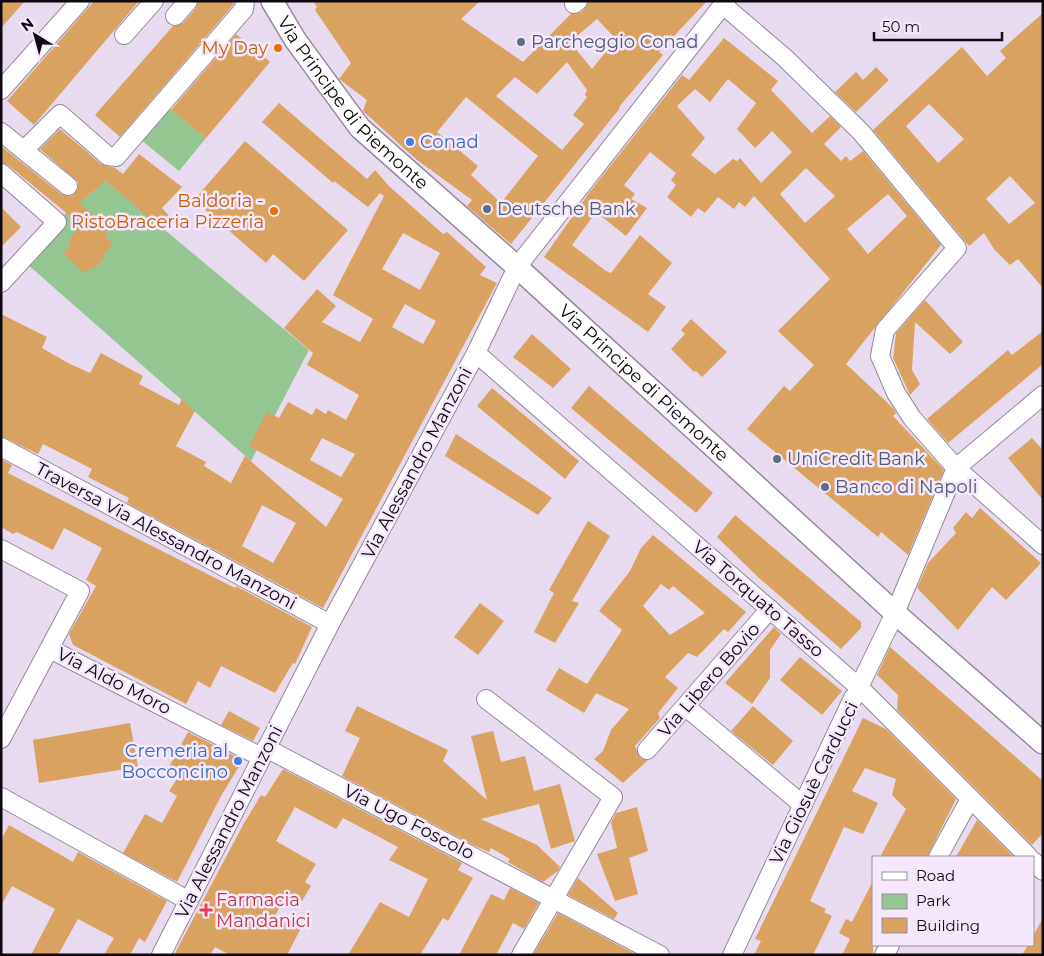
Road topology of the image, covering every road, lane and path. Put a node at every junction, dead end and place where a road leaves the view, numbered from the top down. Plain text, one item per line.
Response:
1 (80, 1) edge
2 (154, 1) edge
3 (188, 1) edge
4 (245, 1) edge
5 (272, 1) edge
6 (725, 3) edge
7 (175, 16) dead end
8 (124, 35) dead end
9 (1, 90) edge
10 (1, 132) edge
11 (25, 149) junction
12 (1, 173) edge
13 (68, 186) dead end
14 (517, 267) junction
15 (1, 283) edge
16 (476, 353) junction
17 (1043, 395) edge
18 (1, 447) edge
19 (956, 468) junction
20 (1043, 545) edge
21 (1, 549) edge
22 (770, 609) junction
23 (895, 613) junction
24 (330, 624) junction
25 (50, 649) junction
26 (861, 690) junction
27 (486, 699) dead end
28 (686, 707) junction
29 (1, 738) edge
30 (1043, 743) edge
31 (647, 750) dead end
32 (263, 753) junction
33 (1, 797) edge
34 (970, 799) junction
35 (803, 805) junction
36 (939, 856) edge
37 (1028, 856) edge
38 (1034, 862) edge
39 (1043, 871) edge
40 (553, 897) junction
41 (189, 901) junction
42 (160, 955) edge
43 (521, 955) edge
44 (660, 955) edge
45 (732, 955) edge

1 - 9 street
2 - 8 street
3 - 7 street
4 - 11 street
5 - 14 main road, Via Principe di Piemonte
6 - 14 street, Via Alessandro Manzoni
6 - 19 street
10 - 11 street
11 - 13 street
12 - 15 street
14 - 16 street, Via Alessandro Manzoni
14 - 23 main road, Via Principe di Piemonte
16 - 22 street, Via Torquato Tasso
16 - 24 street, Via Alessandro Manzoni
17 - 19 street
18 - 24 street, Traversa Via Alessandro Manzoni
19 - 20 street
19 - 23 street, Via Giosuè Carducci
21 - 25 street, Via Aldo Moro
22 - 26 street, Via Torquato Tasso
22 - 28 street, Via Libero Bovio
23 - 26 street, Via Giosuè Carducci
23 - 30 main road, Via Principe di Piemonte
24 - 32 street, Via Alessandro Manzoni
25 - 29 street
25 - 32 street, Via Aldo Moro
26 - 34 street, Via Torquato Tasso
26 - 35 street, Via Giosuè Carducci
27 - 40 street
28 - 31 street, Via Libero Bovio
28 - 35 street
32 - 40 street, Via Ugo Foscolo
32 - 41 street, Via Alessandro Manzoni
33 - 41 street
34 - 36 street
34 - 37 street, Via Torquato Tasso
35 - 45 street, Via Giosuè Carducci
38 - 39 street
40 - 43 street
40 - 44 street, Via Ugo Foscolo
41 - 42 street, Via Alessandro Manzoni

